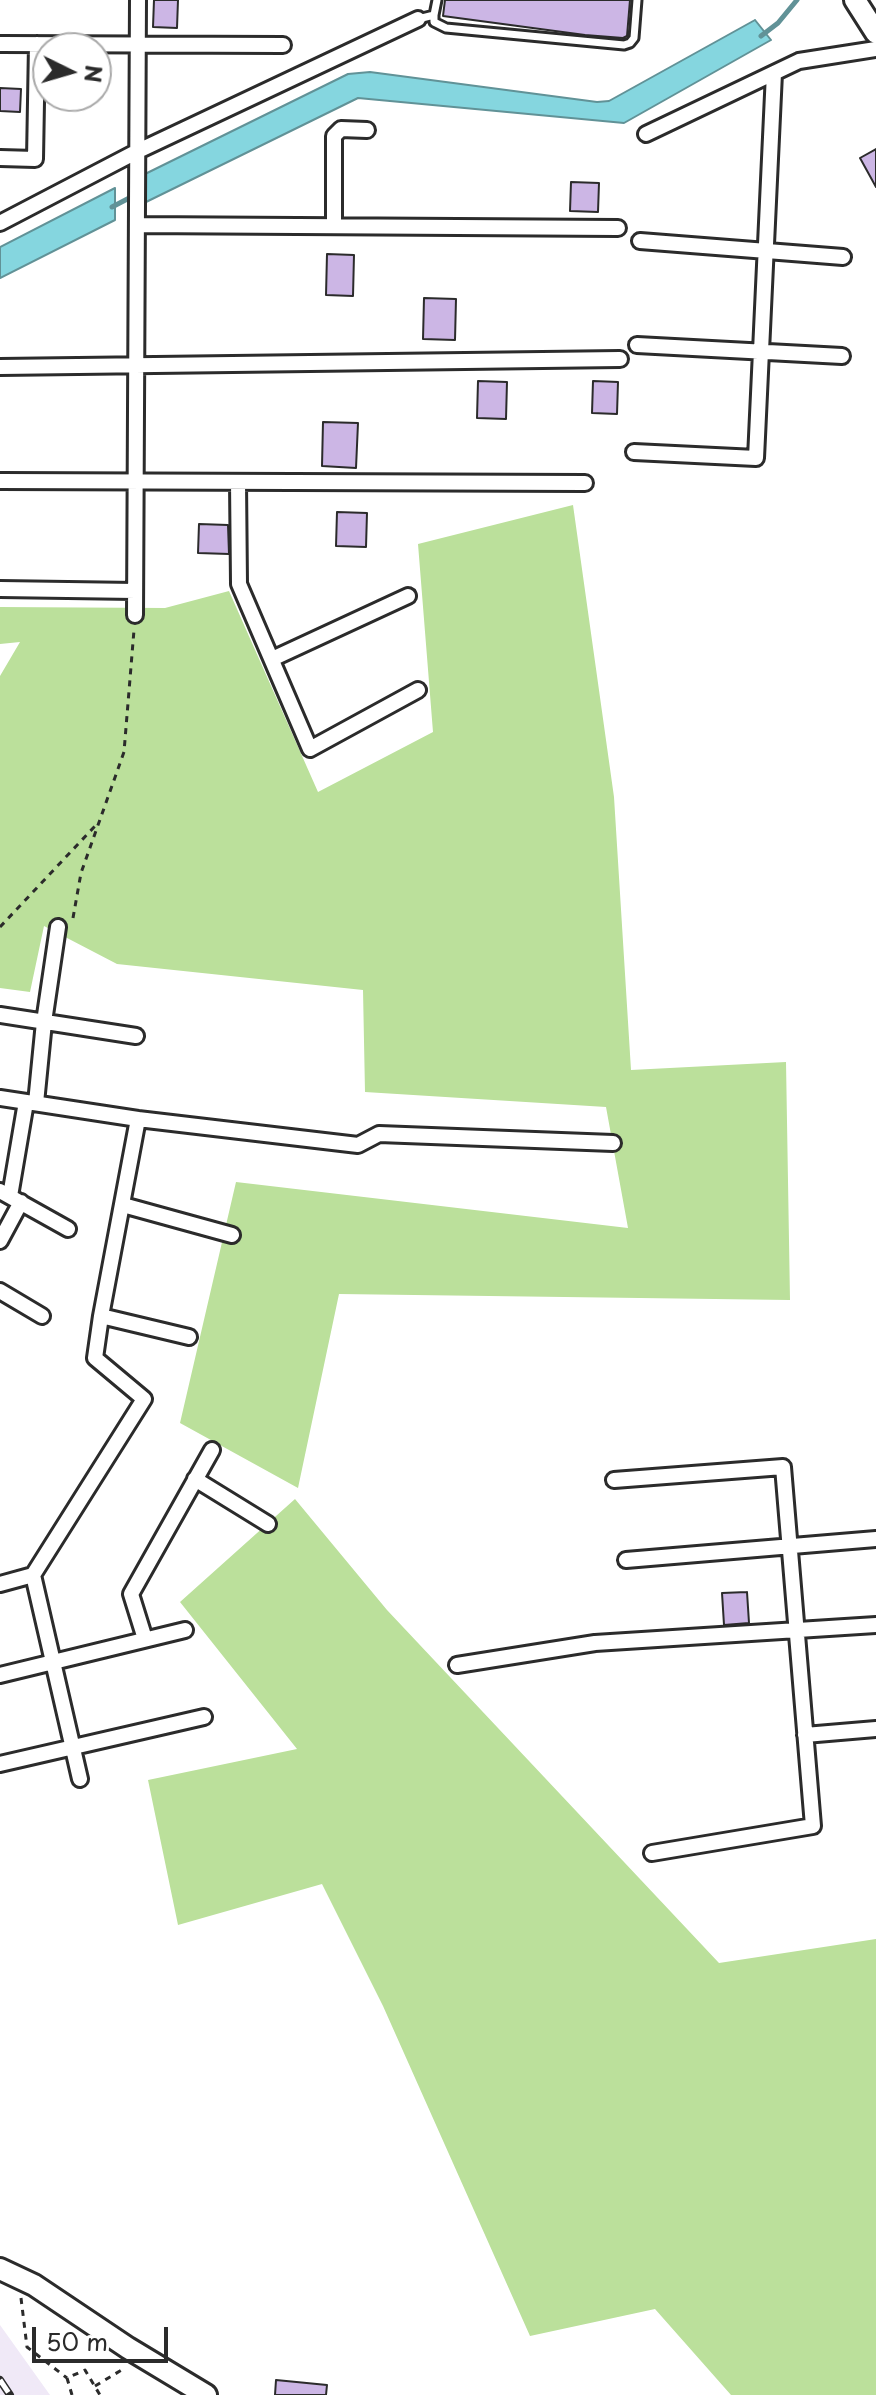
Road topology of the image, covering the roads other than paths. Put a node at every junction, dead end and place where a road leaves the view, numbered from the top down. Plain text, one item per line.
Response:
1 (138, 0) edge
2 (437, 0) edge
3 (637, 0) edge
4 (855, 0) edge
5 (434, 15) junction
6 (418, 19) joint
7 (876, 33) edge
8 (0, 44) edge
9 (32, 44) edge
10 (112, 45) edge
11 (283, 45) dead end
12 (138, 46) junction
13 (876, 49) edge
14 (774, 73) junction
15 (36, 112) edge
16 (367, 130) dead end
17 (646, 134) dead end
18 (136, 157) junction
19 (0, 158) edge
20 (0, 223) edge
21 (137, 225) junction
22 (334, 226) junction
23 (618, 228) dead end
24 (640, 241) dead end
25 (766, 251) junction
26 (843, 257) dead end
27 (637, 345) dead end
28 (761, 352) junction
29 (842, 356) dead end
30 (620, 359) dead end
31 (136, 365) junction
32 (0, 367) edge
33 (634, 452) dead end
34 (0, 481) edge
35 (136, 482) junction
36 (238, 482) junction
37 (585, 483) dead end
38 (0, 589) edge
39 (135, 591) junction
40 (408, 596) dead end
41 (135, 615) road end
42 (272, 659) junction
43 (418, 690) dead end
44 (58, 927) road end
45 (0, 1015) edge
46 (44, 1022) junction
47 (136, 1036) dead end
48 (0, 1098) edge
49 (31, 1102) junction
50 (138, 1119) junction
51 (613, 1143) dead end
52 (10, 1196) edge
53 (123, 1205) junction
54 (68, 1229) dead end
55 (232, 1235) dead end
56 (0, 1241) edge
57 (0, 1291) edge
58 (42, 1316) dead end
59 (101, 1316) junction
60 (189, 1337) dead end
61 (212, 1450) dead end
62 (195, 1479) junction
63 (614, 1480) dead end
64 (268, 1524) dead end
65 (876, 1539) edge
66 (790, 1547) junction
67 (626, 1560) dead end
68 (33, 1575) junction
69 (0, 1584) edge
70 (876, 1625) edge
71 (185, 1630) dead end
72 (797, 1630) junction
73 (145, 1639) junction
74 (53, 1662) junction
75 (457, 1665) dead end
76 (0, 1675) edge
77 (204, 1717) dead end
78 (876, 1729) edge
79 (805, 1735) junction
80 (72, 1747) junction
81 (0, 1764) edge
82 (80, 1779) dead end
83 (652, 1853) dead end
84 (0, 2269) edge
85 (206, 2395) edge

1 - 12 street
2 - 5 lane
3 - 5 lane
4 - 7 street
5 - 6 lane
6 - 18 street
8 - 9 street
10 - 12 street
11 - 12 street
12 - 18 street
13 - 14 street
14 - 17 street
14 - 25 street
15 - 19 street
16 - 22 street
18 - 20 street
18 - 21 street
21 - 22 street
21 - 31 street
22 - 23 street
24 - 25 street
25 - 26 street
25 - 28 street
27 - 28 street
28 - 29 street
28 - 33 street
30 - 31 street
31 - 32 street
31 - 35 street
34 - 35 street
35 - 36 street
35 - 39 street
36 - 37 street
36 - 42 street
38 - 39 street
39 - 41 street
40 - 42 street
42 - 43 street
44 - 46 street
45 - 46 street
46 - 47 street
46 - 49 street
48 - 49 street
49 - 50 street
49 - 52 street
50 - 51 street
50 - 53 street
52 - 54 street
52 - 56 street
53 - 55 street
53 - 59 street
57 - 58 street
59 - 60 street
59 - 68 street
61 - 62 street
62 - 64 street
62 - 73 street
63 - 66 street
65 - 66 street
66 - 67 street
66 - 72 street
68 - 69 street
68 - 74 street
70 - 72 street
71 - 73 street
72 - 75 street
72 - 79 street
73 - 74 street
74 - 76 street
74 - 80 street
77 - 80 street
78 - 79 street
79 - 83 street
80 - 81 street
80 - 82 street
84 - 85 street

